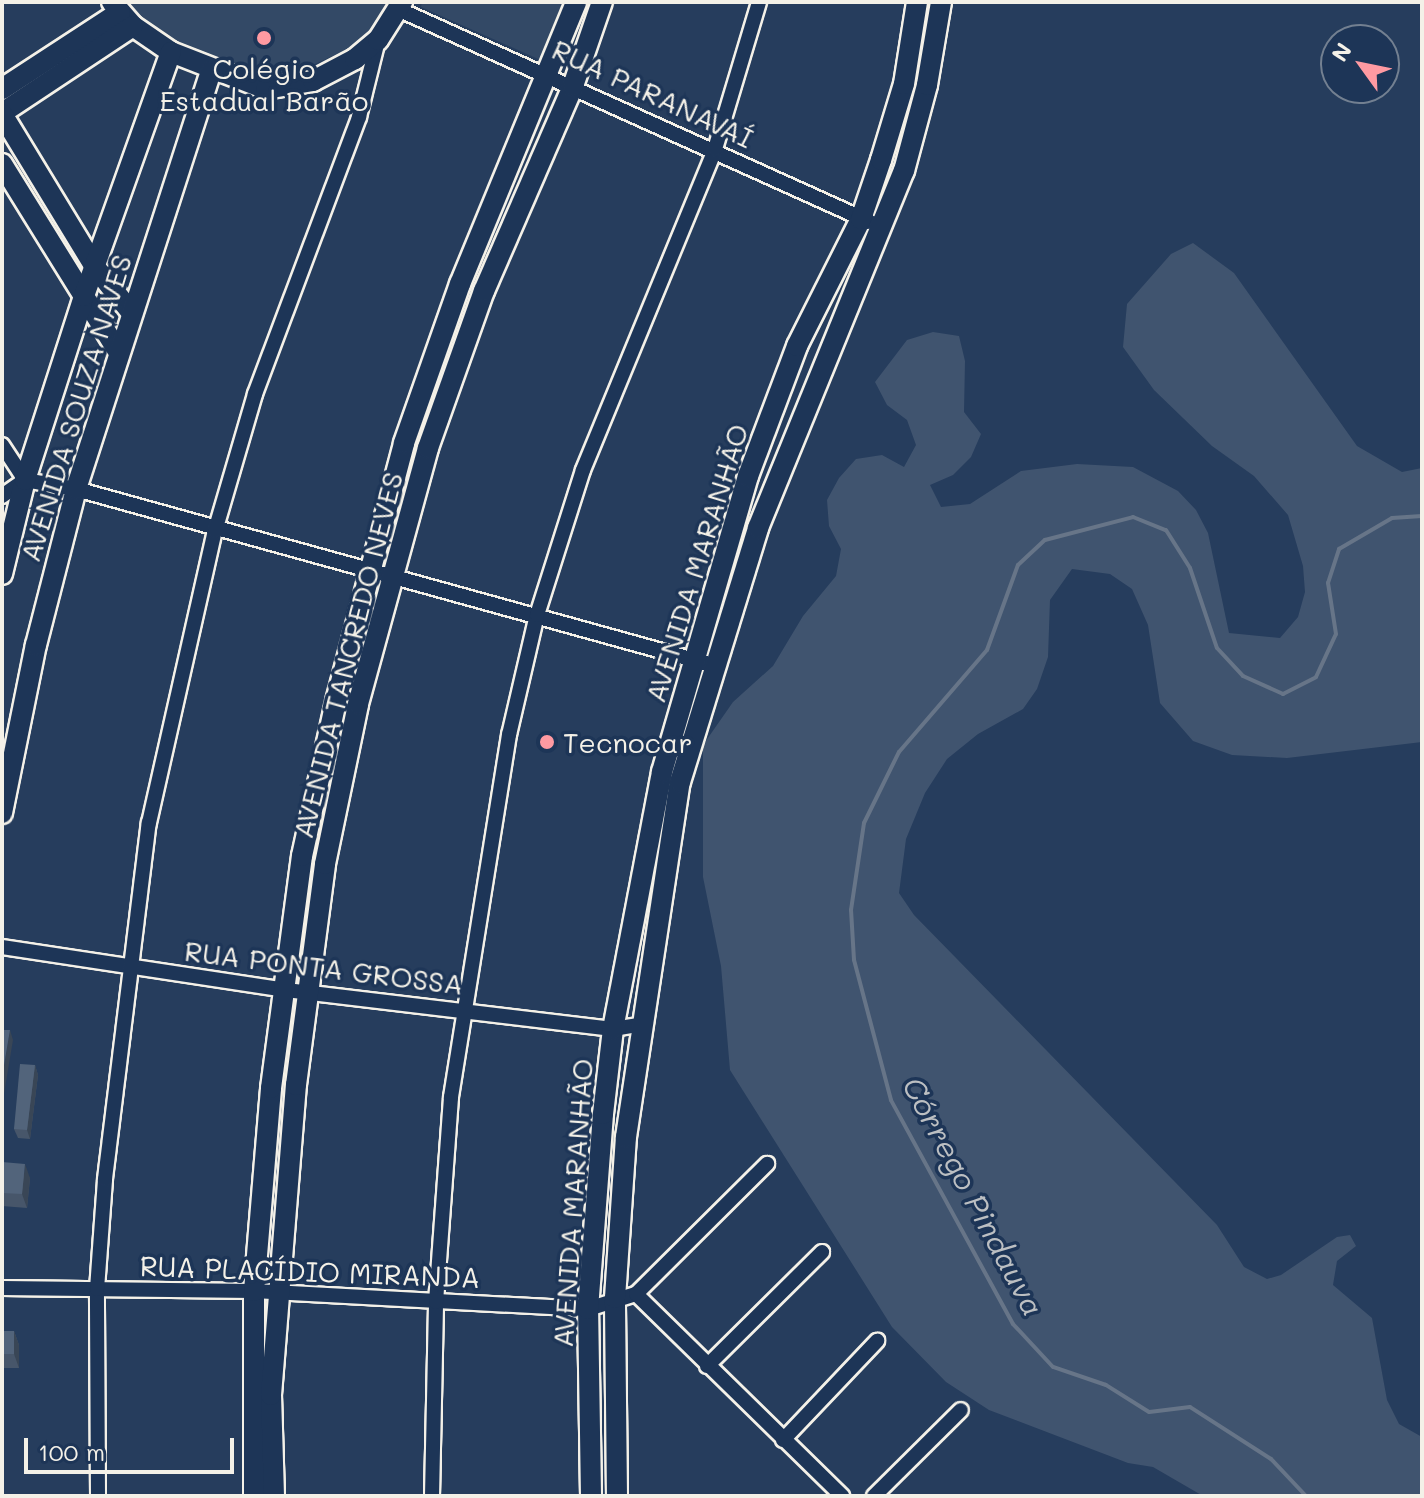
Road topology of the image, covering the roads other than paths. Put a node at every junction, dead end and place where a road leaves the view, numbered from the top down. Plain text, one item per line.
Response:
1 (576, 2) edge
2 (602, 2) edge
3 (759, 2) edge
4 (917, 2) edge
5 (941, 2) edge
6 (401, 6) edge
7 (122, 13) edge
8 (378, 40) junction
9 (171, 52) junction
10 (211, 71) junction
11 (550, 74) junction
12 (573, 86) junction
13 (2, 89) edge
14 (2, 114) edge
15 (715, 149) junction
16 (2, 164) edge
17 (861, 219) junction
18 (883, 226) junction
19 (95, 267) junction
20 (84, 296) junction
21 (131, 312) junction
22 (119, 353) junction
23 (2, 445) edge
24 (25, 480) junction
25 (76, 489) junction
26 (2, 496) edge
27 (215, 531) junction
28 (368, 569) junction
29 (2, 574) edge
30 (393, 576) junction
31 (537, 615) junction
32 (692, 662) junction
33 (716, 666) junction
34 (2, 813) edge
35 (2, 947) edge
36 (127, 968) junction
37 (286, 990) junction
38 (309, 990) junction
39 (461, 1011) junction
40 (639, 1025) junction
41 (613, 1029) junction
42 (767, 1164) dead end
43 (822, 1252) dead end
44 (2, 1288) edge
45 (97, 1289) junction
46 (254, 1291) junction
47 (278, 1292) junction
48 (636, 1294) junction
49 (615, 1298) junction
50 (436, 1302) junction
51 (588, 1309) junction
52 (877, 1341) dead end
53 (707, 1366) junction
54 (961, 1410) dead end
55 (783, 1440) junction
56 (98, 1496) edge
57 (254, 1496) edge
58 (274, 1496) edge
59 (432, 1496) edge
60 (591, 1496) edge
61 (617, 1496) edge
62 (842, 1496) edge
63 (874, 1496) edge

1 - 11 street, AVENIDA TANCREDO NEVES
2 - 12 street, AVENIDA TANCREDO NEVES
3 - 15 street
4 - 17 street, AVENIDA MARANHÃO
5 - 18 street, AVENIDA MARANHÃO
6 - 8 street
6 - 11 street, RUA PARANAVAÍ
7 - 9 street
7 - 13 street
7 - 14 street
8 - 10 street
8 - 27 street
9 - 10 street
9 - 19 street, AVENIDA SOUZA NAVES
10 - 21 street, AVENIDA SOUZA NAVES
11 - 12 street, RUA PARANAVAÍ
11 - 28 street, AVENIDA TANCREDO NEVES
12 - 15 street, RUA PARANAVAÍ
12 - 30 street, AVENIDA TANCREDO NEVES
14 - 19 street
15 - 17 street, RUA PARANAVAÍ
15 - 31 street
16 - 20 street
17 - 18 street, RUA PARANAVAÍ
17 - 32 street, AVENIDA MARANHÃO
18 - 33 street, AVENIDA MARANHÃO
19 - 20 street, AVENIDA SOUZA NAVES
19 - 21 street
20 - 22 street
20 - 24 street, AVENIDA SOUZA NAVES
21 - 22 street, AVENIDA SOUZA NAVES
22 - 25 street, AVENIDA SOUZA NAVES
23 - 24 street
24 - 25 street
24 - 26 street
24 - 29 street, AVENIDA SOUZA NAVES
25 - 27 street
25 - 34 street, AVENIDA SOUZA NAVES
27 - 28 street
27 - 36 street
28 - 30 street
28 - 37 street, AVENIDA TANCREDO NEVES
30 - 31 street
30 - 38 street, AVENIDA TANCREDO NEVES
31 - 32 street
31 - 39 street
32 - 33 street
32 - 41 street, AVENIDA MARANHÃO
33 - 40 street, AVENIDA MARANHÃO
35 - 36 street, RUA PONTA GROSSA
36 - 37 street, RUA PONTA GROSSA
36 - 45 street
37 - 38 street, RUA PONTA GROSSA
37 - 46 street, AVENIDA TANCREDO NEVES
38 - 39 street, RUA PONTA GROSSA
38 - 47 street, AVENIDA TANCREDO NEVES
39 - 41 street, RUA PONTA GROSSA
39 - 50 street
40 - 41 street, RUA PONTA GROSSA
40 - 49 street, AVENIDA MARANHÃO
41 - 51 street, AVENIDA MARANHÃO
42 - 48 street
43 - 53 street
44 - 45 street, RUA PLACÍDIO MIRANDA
45 - 46 street, RUA PLACÍDIO MIRANDA
45 - 56 street
46 - 47 street, RUA PLACÍDIO MIRANDA
46 - 57 street, AVENIDA TANCREDO NEVES
47 - 50 street, RUA PLACÍDIO MIRANDA
47 - 58 street, AVENIDA TANCREDO NEVES
48 - 49 street, RUA PLACÍDIO MIRANDA
48 - 53 street
49 - 51 street, RUA PLACÍDIO MIRANDA
49 - 61 street, AVENIDA MARANHÃO
50 - 51 street, RUA PLACÍDIO MIRANDA
50 - 59 street
51 - 60 street, AVENIDA MARANHÃO
52 - 55 street
53 - 55 street
54 - 63 street
55 - 62 street

